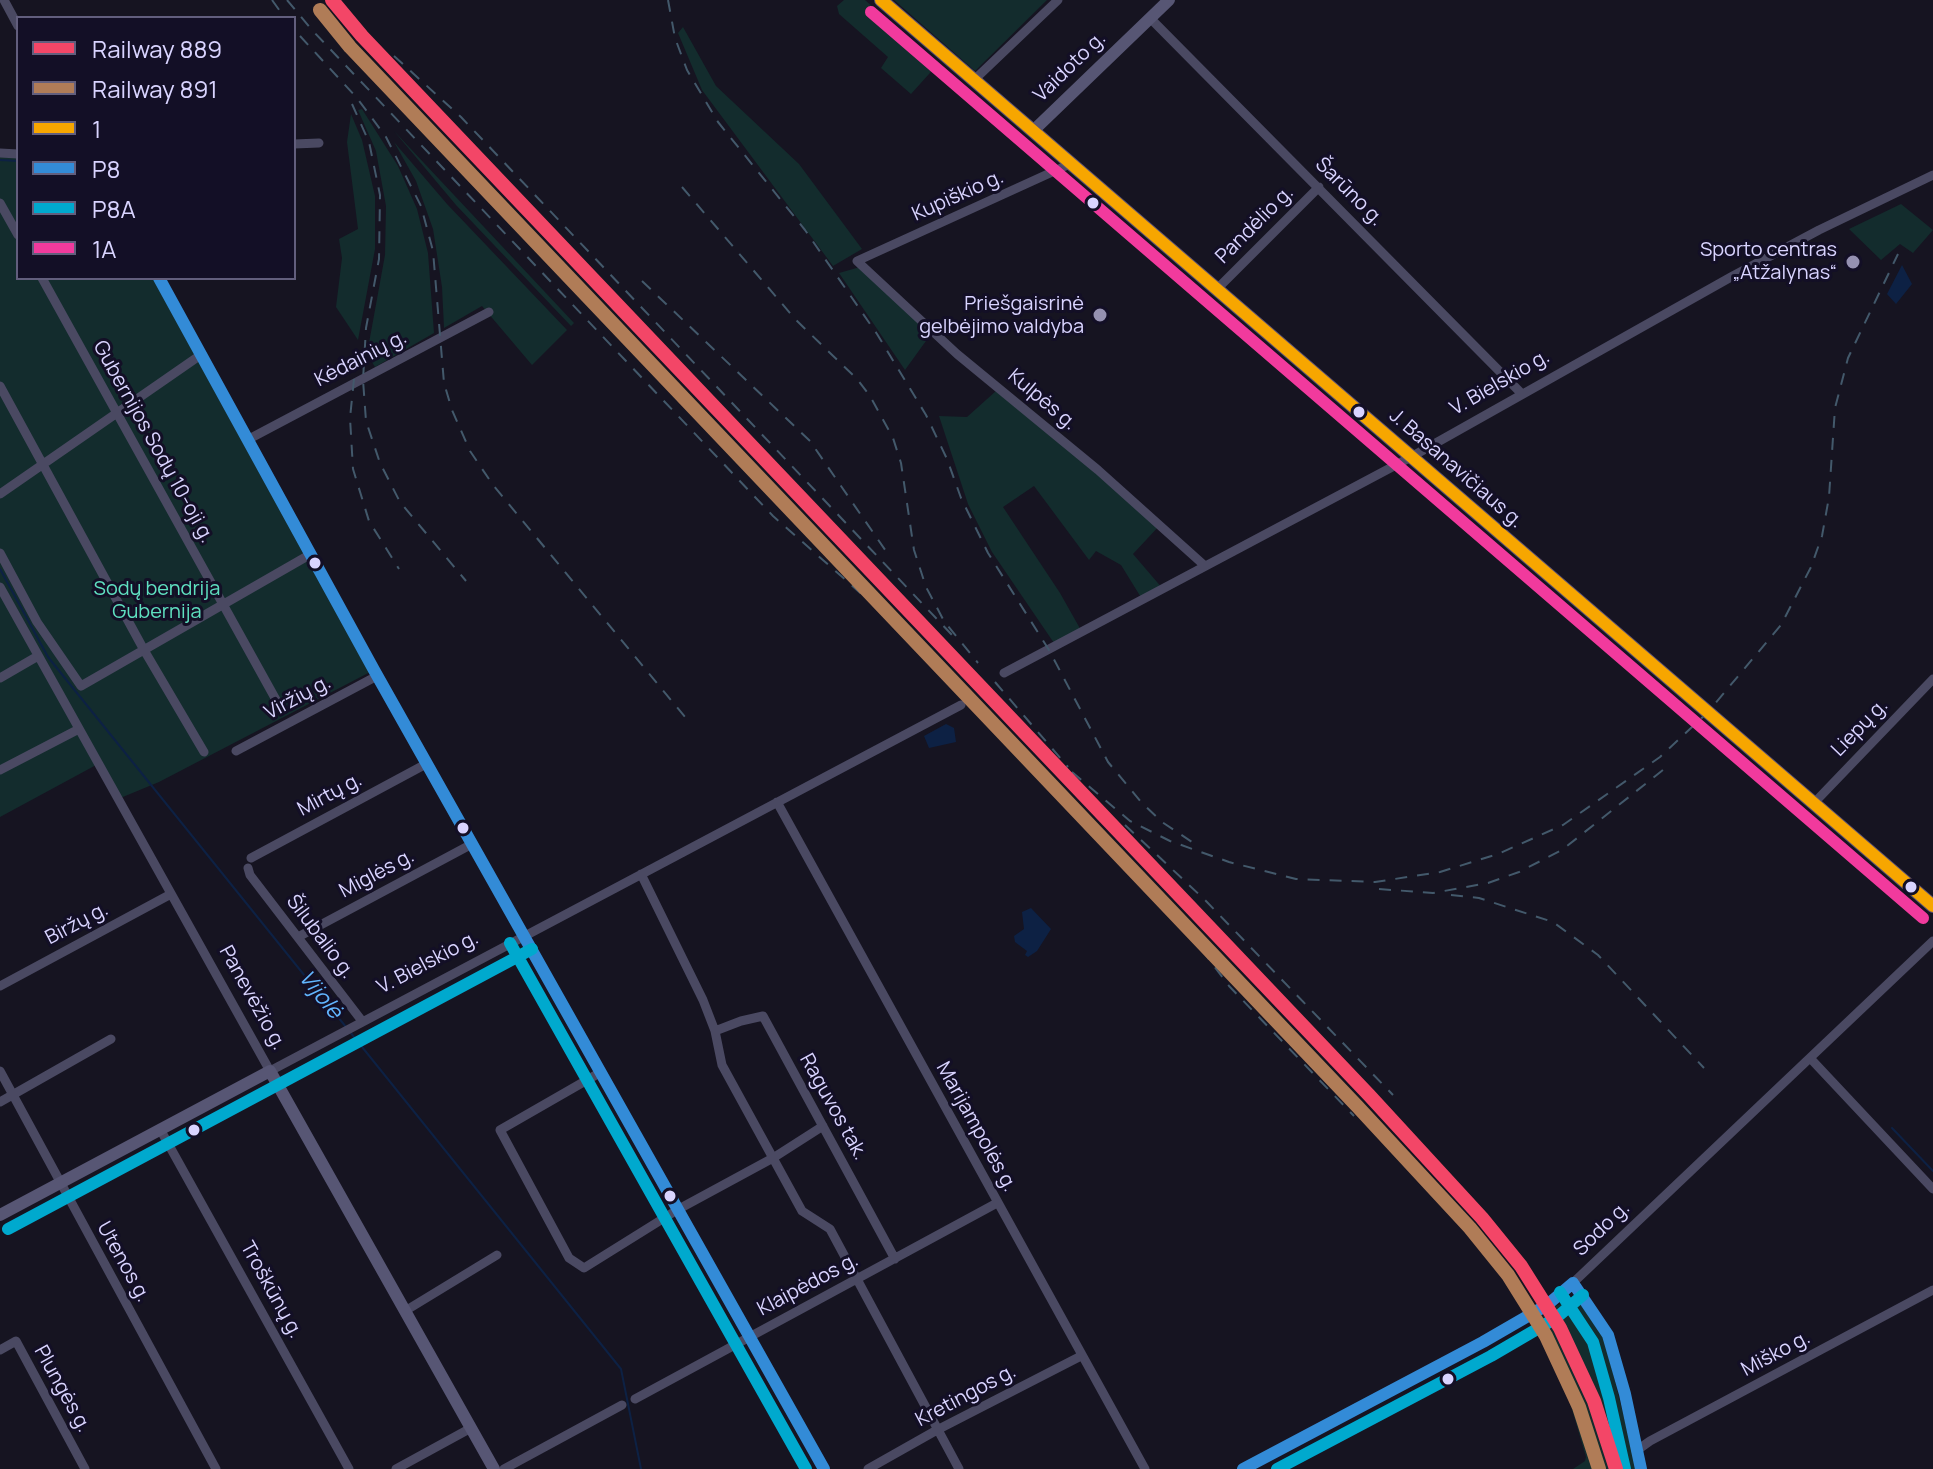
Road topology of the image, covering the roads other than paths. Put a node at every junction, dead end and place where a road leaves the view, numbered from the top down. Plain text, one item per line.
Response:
1 (4, 0) edge
2 (881, 0) edge
3 (1058, 0) edge
4 (1169, 0) edge
5 (1150, 18) junction
6 (16, 22) edge
7 (974, 80) junction
8 (1034, 130) junction
9 (319, 143) dead end
10 (296, 144) edge
11 (1072, 163) junction
12 (1933, 175) edge
13 (1319, 187) junction
14 (0, 203) edge
15 (16, 231) edge
16 (857, 261) joint
17 (43, 280) edge
18 (160, 280) edge
19 (1217, 289) junction
20 (489, 312) dead end
21 (202, 354) junction
22 (0, 386) edge
23 (1521, 393) junction
24 (116, 412) junction
25 (249, 439) junction
26 (1411, 457) junction
27 (43, 464) junction
28 (0, 494) edge
29 (0, 553) edge
30 (311, 554) junction
31 (1205, 566) junction
32 (0, 587) edge
33 (223, 605) junction
34 (144, 650) junction
35 (38, 656) junction
36 (1004, 673) dead end
37 (377, 676) junction
38 (0, 678) edge
39 (1933, 679) edge
40 (961, 705) dead end
41 (280, 707) dead end
42 (79, 729) junction
43 (236, 751) dead end
44 (204, 752) dead end
45 (426, 764) junction
46 (0, 770) edge
47 (777, 802) junction
48 (1814, 803) junction
49 (472, 844) junction
50 (250, 867) joint
51 (641, 874) junction
52 (171, 894) junction
53 (1933, 906) edge
54 (524, 935) junction
55 (298, 937) junction
56 (1933, 941) edge
57 (0, 986) edge
58 (353, 1025) junction
59 (715, 1031) junction
60 (111, 1039) dead end
61 (1810, 1058) junction
62 (0, 1071) edge
63 (270, 1071) junction
64 (601, 1072) junction
65 (13, 1094) junction
66 (0, 1102) edge
67 (823, 1126) junction
68 (160, 1129) junction
69 (773, 1158) junction
70 (59, 1183) junction
71 (1933, 1189) edge
72 (997, 1203) junction
73 (677, 1210) junction
74 (0, 1215) edge
75 (497, 1255) dead end
76 (895, 1259) junction
77 (857, 1279) junction
78 (1573, 1283) junction
79 (1933, 1290) edge
80 (405, 1311) junction
81 (750, 1337) junction
82 (0, 1350) edge
83 (1081, 1356) junction
84 (635, 1399) dead end
85 (622, 1405) dead end
86 (471, 1428) junction
87 (937, 1430) junction
88 (1636, 1451) junction
89 (85, 1469) edge
90 (216, 1469) edge
91 (349, 1469) edge
92 (396, 1469) edge
93 (494, 1469) edge
94 (504, 1469) edge
95 (824, 1469) edge
96 (868, 1469) edge
97 (959, 1469) edge
98 (1145, 1469) edge
99 (1243, 1469) edge
100 (1641, 1469) edge

1 - 6 street
2 - 7 main road, J. Basanavičiaus g.
3 - 7 street
4 - 5 street, Vaidoto g.
5 - 8 street, Vaidoto g.
5 - 13 street, Šarūno g.
7 - 8 main road, J. Basanavičiaus g.
8 - 11 main road, J. Basanavičiaus g.
9 - 10 street
11 - 16 street, Kupiškio g.
11 - 19 main road, J. Basanavičiaus g.
12 - 23 street, V. Bielskio g.
13 - 19 street, Pandėlio g.
13 - 23 street, Šarūno g.
14 - 15 street
16 - 31 street, Kulpės g.
17 - 24 street, Gubernijos Sodų 10-oji g.
18 - 21 street
19 - 26 main road, J. Basanavičiaus g.
20 - 25 street, Kėdainių g.
21 - 24 street
21 - 25 street
22 - 27 street
23 - 26 street, V. Bielskio g.
24 - 27 street
24 - 33 street, Gubernijos Sodų 10-oji g.
25 - 30 street
26 - 31 street, V. Bielskio g.
26 - 48 main road, J. Basanavičiaus g.
27 - 28 street
27 - 34 street
29 - 34 street
30 - 33 street
30 - 37 street
31 - 36 street, V. Bielskio g.
32 - 35 street, Panevėžio g.
33 - 34 street
33 - 41 street, Gubernijos Sodų 10-oji g.
34 - 44 street
35 - 38 street
35 - 42 street, Panevėžio g.
37 - 43 street, Viržių g.
37 - 45 street
39 - 48 street, Liepų g.
40 - 47 street, V. Bielskio g.
42 - 46 street
42 - 52 street, Panevėžio g.
45 - 49 street
45 - 50 street, Mirtų g.
47 - 51 street, V. Bielskio g.
47 - 72 street, Marijampolės g.
48 - 53 main road, J. Basanavičiaus g.
49 - 54 street
49 - 55 street, Miglės g.
50 - 55 street, Šilubalio g.
51 - 54 street, V. Bielskio g.
51 - 59 street
52 - 57 street, Biržų g.
52 - 63 street, Panevėžio g.
54 - 58 street, V. Bielskio g.
54 - 64 street
55 - 58 street, Šilubalio g.
56 - 61 street, Sodo g.
58 - 63 street, V. Bielskio g.
59 - 67 street, Raguvos tak.
59 - 69 street
60 - 65 street
61 - 71 street
61 - 78 street, Sodo g.
62 - 65 street, Utenos g.
63 - 68 street, V. Bielskio g.
63 - 80 street, Panevėžio g.
64 - 73 street
64 - 73 street
65 - 66 street
65 - 70 street, Utenos g.
67 - 69 street
67 - 76 street, Raguvos tak.
68 - 70 street, V. Bielskio g.
68 - 91 street, Troškūnų g.
69 - 73 street
69 - 77 street
70 - 74 street, V. Bielskio g.
70 - 90 street, Utenos g.
72 - 76 street, Klaipėdos g.
72 - 83 street, Marijampolės g.
73 - 81 street
75 - 80 street
76 - 77 street, Klaipėdos g.
77 - 81 street, Klaipėdos g.
77 - 87 street
78 - 88 street
78 - 99 street, Sodo g.
79 - 88 street, Miško g.
80 - 86 street, Panevėžio g.
81 - 84 street, Klaipėdos g.
81 - 95 street
82 - 89 street, Plungės g.
83 - 87 street, Kretingos g.
83 - 98 street, Marijampolės g.
85 - 94 street
86 - 92 street
86 - 93 street, Panevėžio g.
87 - 96 street, Kretingos g.
87 - 97 street
88 - 100 street

